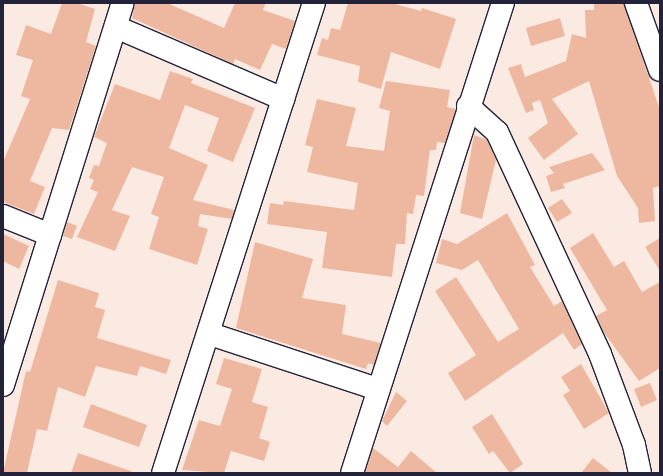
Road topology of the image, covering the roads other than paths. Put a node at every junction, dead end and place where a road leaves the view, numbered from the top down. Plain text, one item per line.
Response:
1 (123, 3) edge
2 (314, 3) edge
3 (503, 3) edge
4 (636, 3) edge
5 (116, 27) junction
6 (660, 70) edge
7 (282, 99) junction
8 (468, 106) junction
9 (3, 216) edge
10 (50, 234) junction
11 (210, 334) junction
12 (3, 385) edge
13 (377, 389) junction
14 (162, 473) edge
15 (352, 473) edge
16 (640, 473) edge

1 - 5 street
2 - 7 street
3 - 8 street
4 - 6 street
5 - 7 street
5 - 10 street
7 - 11 street
8 - 13 street
8 - 16 street
9 - 10 street
10 - 12 street
11 - 13 street
11 - 14 street
13 - 15 street

